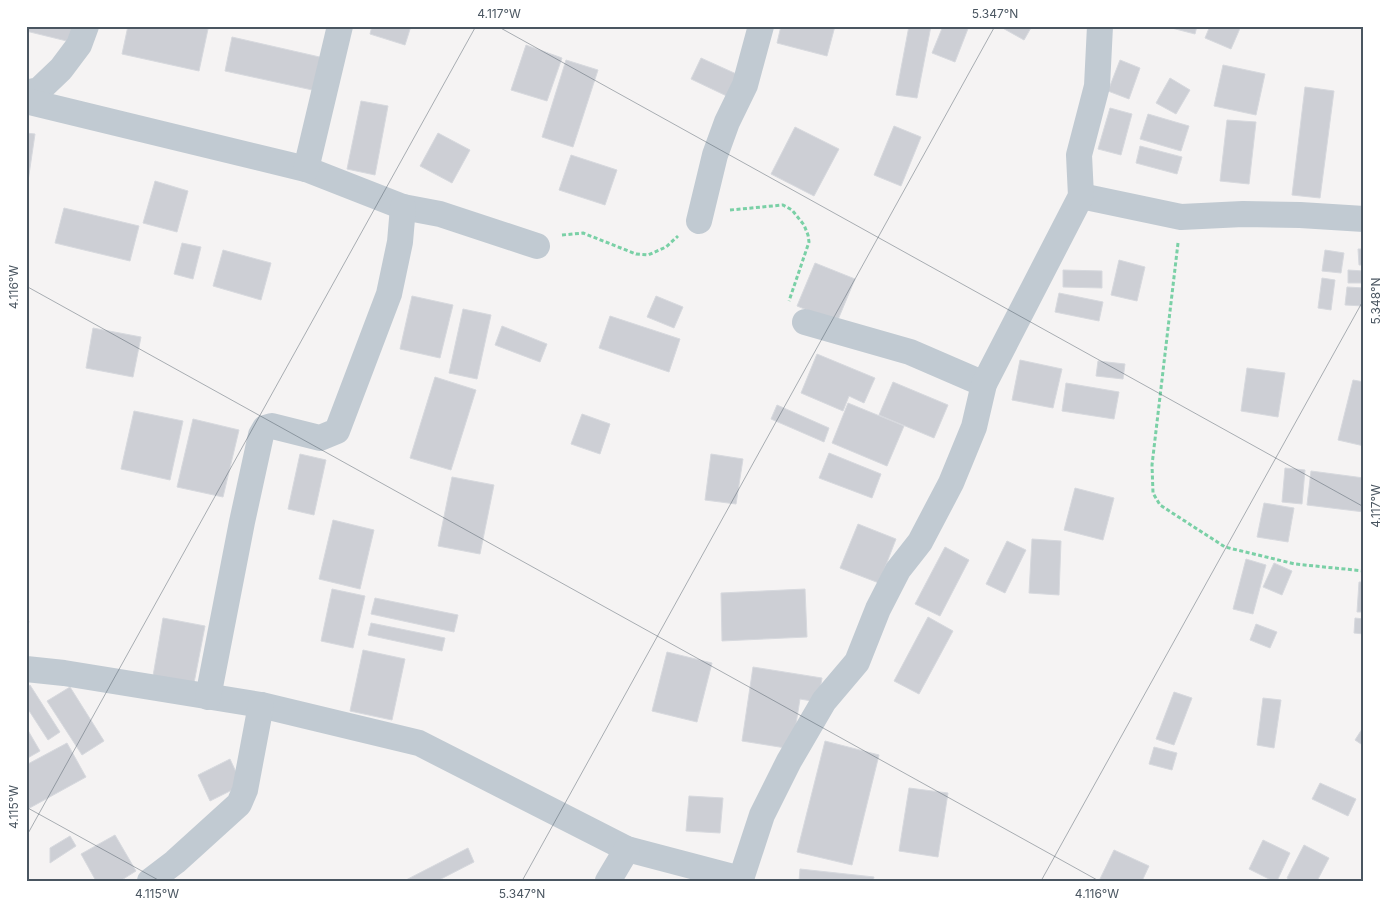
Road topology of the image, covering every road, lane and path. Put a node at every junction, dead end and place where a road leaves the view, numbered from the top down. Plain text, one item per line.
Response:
1 (86, 26) edge
2 (340, 26) edge
3 (761, 26) edge
4 (1100, 26) edge
5 (26, 93) edge
6 (26, 101) edge
7 (306, 170) junction
8 (1081, 196) junction
9 (403, 206) junction
10 (1181, 218) junction
11 (1364, 219) edge
12 (699, 222) dead end
13 (537, 246) dead end
14 (805, 322) dead end
15 (984, 384) junction
16 (1364, 571) edge
17 (26, 669) edge
18 (208, 697) junction
19 (261, 705) junction
20 (627, 849) junction
21 (741, 880) edge
22 (150, 881) edge
23 (608, 881) edge

1 - 5 street
2 - 7 street
3 - 12 street
4 - 8 street
6 - 7 street
7 - 9 street
8 - 10 street
8 - 15 street
9 - 13 street
9 - 18 street
10 - 11 street
10 - 16 path
14 - 15 street
15 - 21 street
17 - 18 street
18 - 19 street
19 - 20 street
19 - 22 street
20 - 21 street
20 - 23 street

